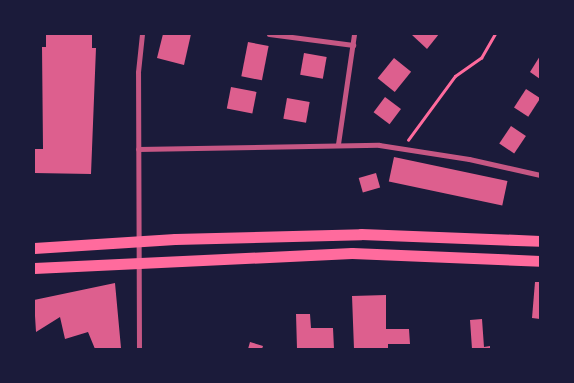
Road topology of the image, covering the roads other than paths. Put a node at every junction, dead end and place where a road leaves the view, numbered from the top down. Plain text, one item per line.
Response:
1 (142, 34) edge
2 (268, 34) edge
3 (354, 34) edge
4 (352, 45) junction
5 (338, 144) junction
6 (138, 149) junction
7 (540, 175) edge
8 (540, 241) edge
9 (34, 248) edge
10 (540, 261) edge
11 (34, 268) edge
12 (139, 349) edge

1 - 6 street
2 - 4 street
3 - 4 street
4 - 5 street
5 - 6 street
5 - 7 street
6 - 12 street
8 - 9 highway
10 - 11 highway

